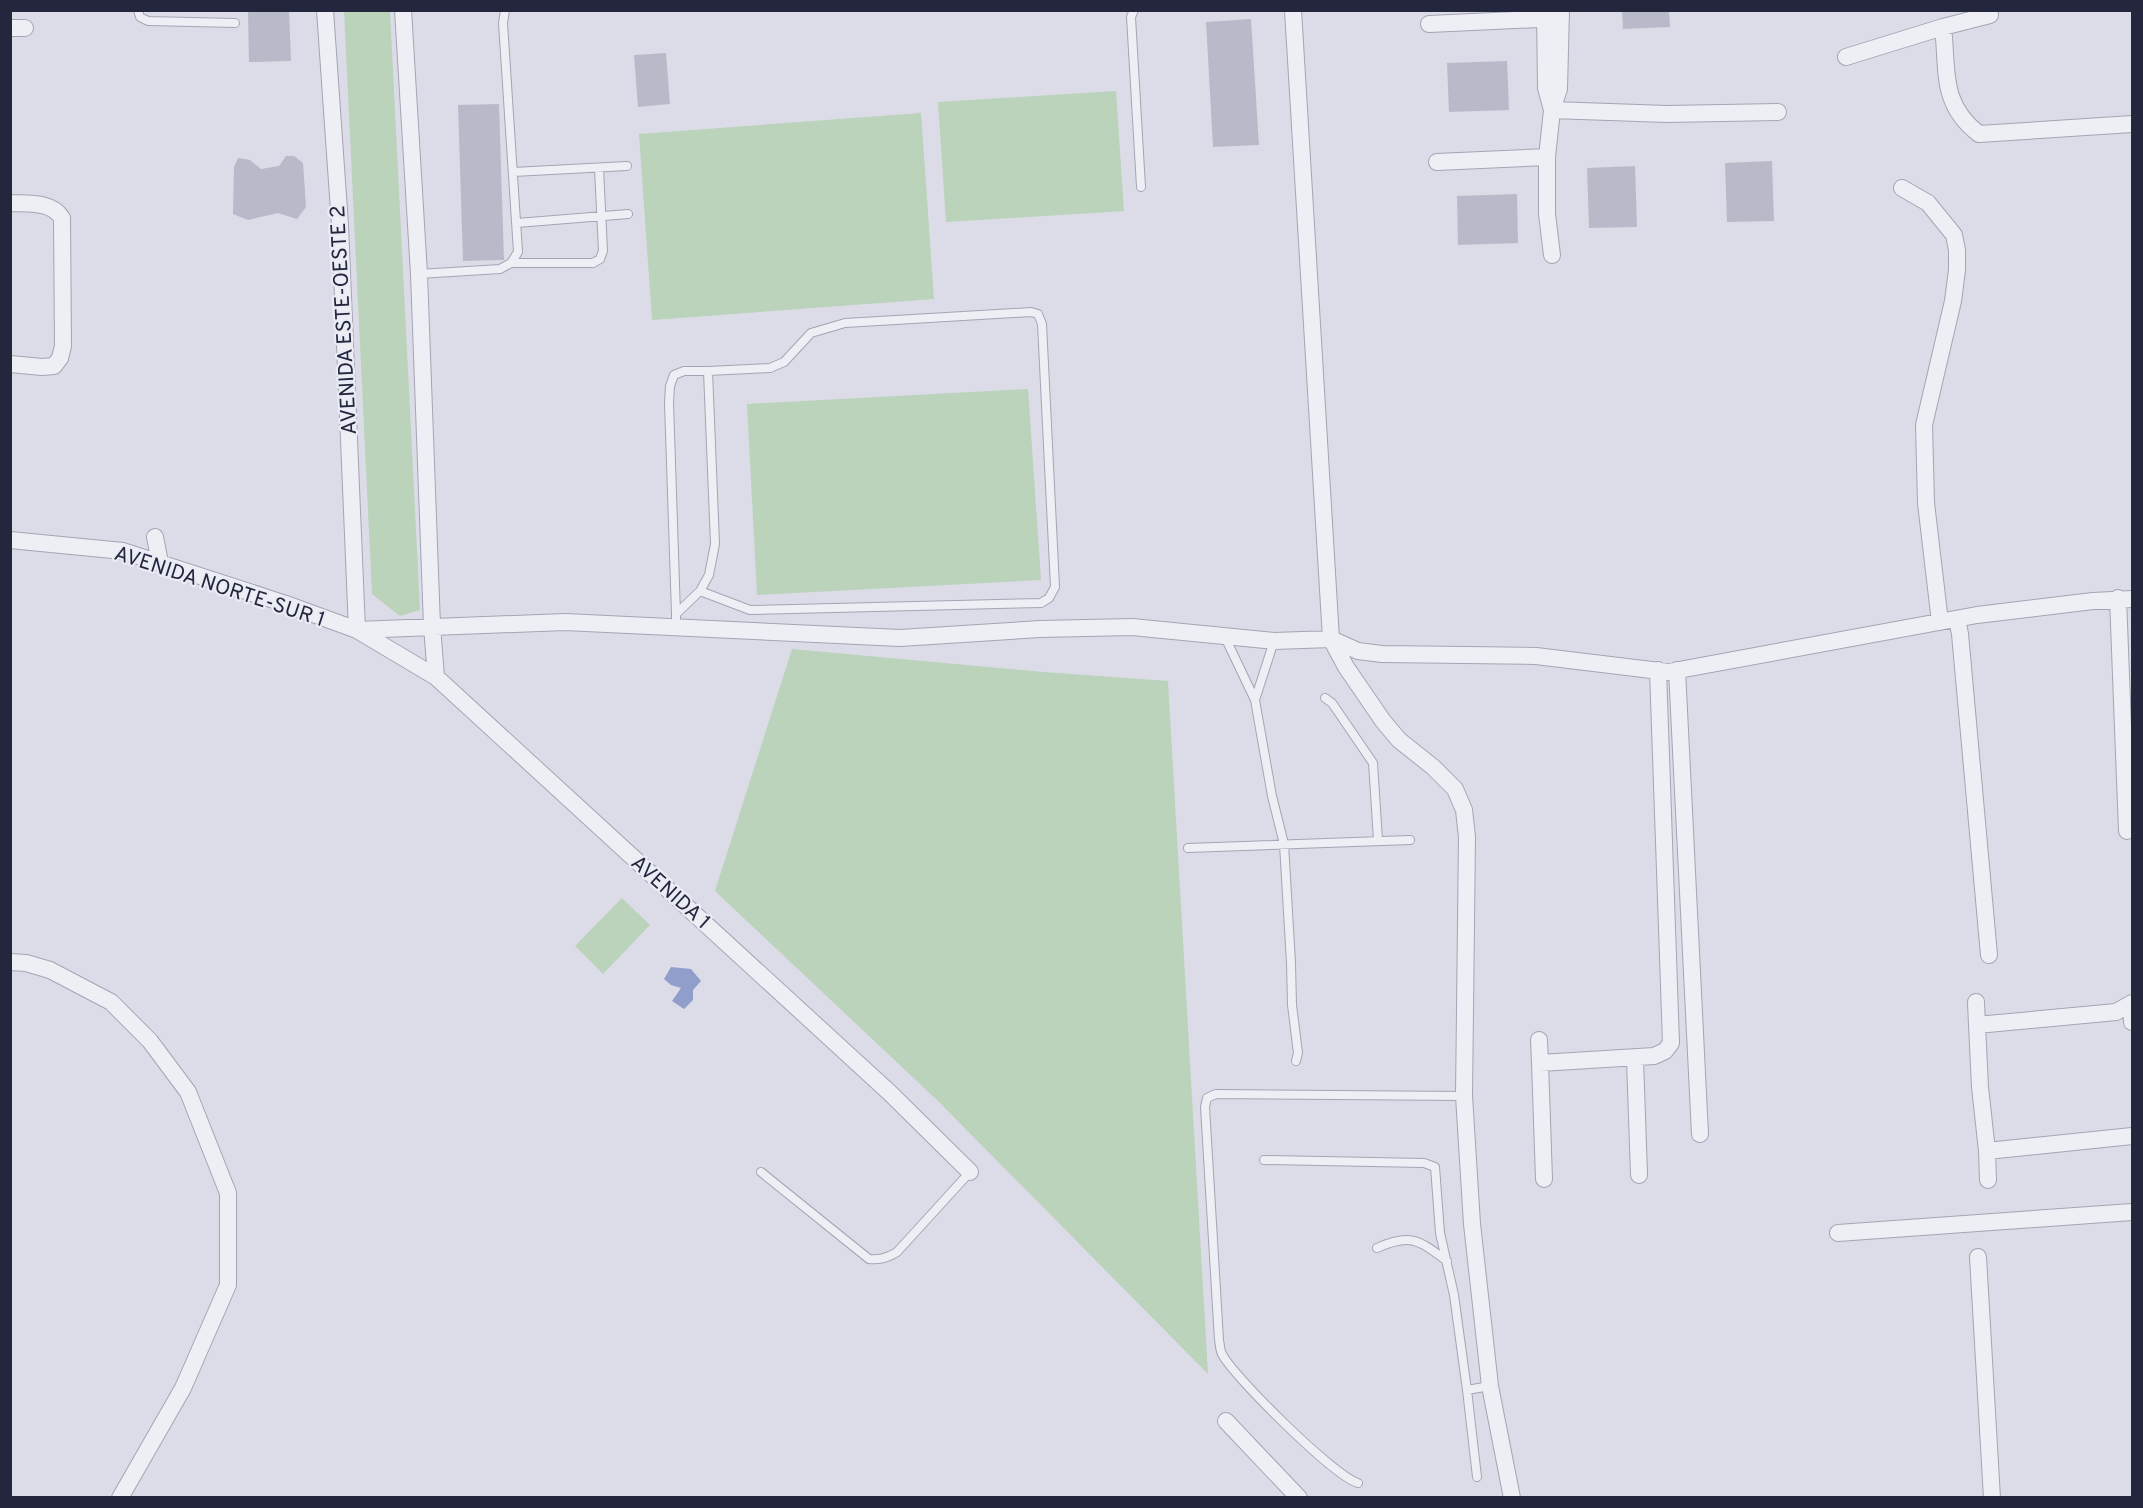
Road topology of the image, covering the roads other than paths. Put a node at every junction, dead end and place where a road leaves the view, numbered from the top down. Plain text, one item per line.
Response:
1 (138, 10) edge
2 (325, 10) edge
3 (403, 10) edge
4 (505, 10) edge
5 (1134, 10) edge
6 (1293, 10) edge
7 (1553, 14) edge
8 (1990, 15) dead end
9 (235, 22) dead end
10 (1429, 24) dead end
11 (1943, 27) junction
12 (1846, 57) dead end
13 (1552, 110) junction
14 (1778, 112) dead end
15 (2133, 124) edge
16 (1547, 157) junction
17 (1437, 162) dead end
18 (627, 166) dead end
19 (599, 168) junction
20 (513, 172) junction
21 (1141, 187) dead end
22 (1902, 188) dead end
23 (10, 203) edge
24 (628, 214) dead end
25 (601, 216) junction
26 (517, 223) junction
27 (1552, 255) dead end
28 (511, 263) junction
29 (419, 274) junction
30 (10, 364) edge
31 (708, 371) junction
32 (155, 537) dead end
33 (10, 540) edge
34 (160, 563) junction
35 (700, 591) junction
36 (2125, 599) edge
37 (676, 621) junction
38 (1948, 621) junction
39 (432, 626) junction
40 (357, 630) junction
41 (1224, 635) junction
42 (1331, 639) junction
43 (1274, 641) junction
44 (1658, 670) junction
45 (1677, 670) junction
46 (436, 677) junction
47 (1325, 698) dead end
48 (1255, 700) junction
49 (2127, 831) dead end
50 (1378, 840) junction
51 (1410, 840) dead end
52 (1284, 844) junction
53 (1188, 848) dead end
54 (1989, 955) dead end
55 (10, 962) edge
56 (1976, 1002) dead end
57 (2132, 1003) edge
58 (2133, 1022) edge
59 (1977, 1025) junction
60 (1539, 1040) dead end
61 (1635, 1059) junction
62 (1296, 1061) dead end
63 (1540, 1063) junction
64 (1464, 1096) junction
65 (1700, 1134) dead end
66 (2133, 1136) edge
67 (1987, 1151) junction
68 (1264, 1160) dead end
69 (761, 1172) dead end
70 (970, 1172) joint
71 (1639, 1175) dead end
72 (1544, 1179) dead end
73 (1988, 1180) dead end
74 (2133, 1212) edge
75 (1838, 1233) dead end
76 (1377, 1248) dead end
77 (1978, 1257) dead end
78 (1447, 1261) junction
79 (1490, 1386) junction
80 (1467, 1390) junction
81 (1226, 1421) dead end
82 (1477, 1477) dead end
83 (1358, 1483) dead end
84 (120, 1497) edge
85 (1299, 1497) edge
86 (1512, 1497) edge
87 (1992, 1497) edge

1 - 9 lane
2 - 40 street, AVENIDA ESTE-OESTE 2
3 - 29 street
4 - 20 lane
5 - 21 lane
6 - 42 street
7 - 10 street
7 - 13 street
8 - 11 street
11 - 12 street
11 - 15 street
13 - 14 street
13 - 16 street
16 - 17 street
16 - 27 street
18 - 19 lane
19 - 20 lane
19 - 25 lane
20 - 26 lane
22 - 38 street
23 - 30 street
24 - 25 lane
25 - 26 lane
25 - 28 lane
26 - 28 lane
28 - 29 lane
29 - 39 street
31 - 35 lane
31 - 35 lane
31 - 37 lane
32 - 34 street
33 - 34 street, AVENIDA NORTE-SUR 1
34 - 40 street, AVENIDA NORTE-SUR 1
35 - 37 lane
36 - 38 street
36 - 49 street
37 - 39 street
37 - 41 street
38 - 45 street
38 - 54 street
39 - 40 street
39 - 46 street
40 - 46 street, AVENIDA 1
41 - 43 street
41 - 48 lane
42 - 43 street
42 - 44 street
42 - 64 street
43 - 48 lane
44 - 45 street
44 - 61 street
45 - 65 street
46 - 70 street, AVENIDA 1
47 - 50 lane
48 - 52 lane
50 - 51 lane
50 - 52 lane
52 - 53 lane
52 - 62 lane
55 - 84 street
56 - 59 street
57 - 58 street
57 - 59 street
59 - 67 street
60 - 63 street
61 - 63 street
61 - 71 street
63 - 72 street
64 - 79 street
64 - 83 lane
66 - 67 street
67 - 73 street
68 - 78 lane
69 - 70 lane
74 - 75 street
76 - 78 lane
77 - 87 street
78 - 80 lane
79 - 80 lane
79 - 86 street
80 - 82 lane
81 - 85 street

